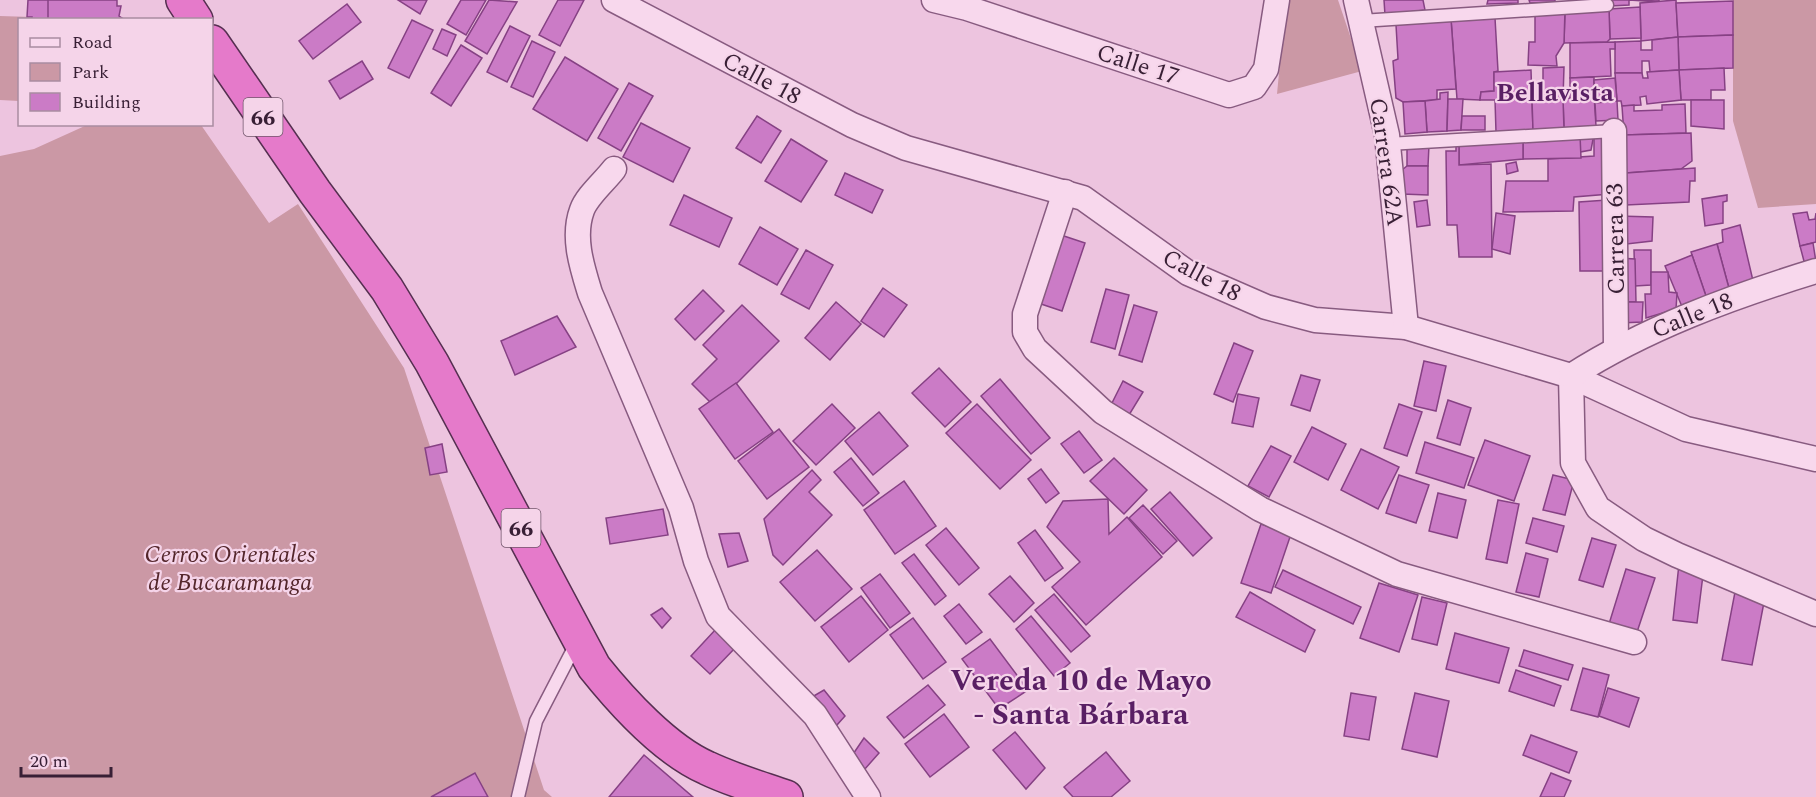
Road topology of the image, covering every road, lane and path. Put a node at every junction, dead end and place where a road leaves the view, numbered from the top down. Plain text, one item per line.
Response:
1 (183, 0) edge
2 (614, 0) edge
3 (934, 0) edge
4 (1276, 0) edge
5 (1607, 5) dead end
6 (1359, 10) edge
7 (195, 18) edge
8 (213, 43) edge
9 (1614, 131) joint
10 (1388, 144) junction
11 (614, 170) dead end
12 (1065, 192) junction
13 (1816, 271) edge
14 (1406, 327) junction
15 (1616, 347) junction
16 (1571, 375) junction
17 (1816, 459) edge
18 (1816, 614) edge
19 (578, 639) junction
20 (1634, 642) dead end
21 (518, 797) edge
22 (786, 797) edge
23 (868, 797) edge

1 - 7 highway
2 - 12 street, Calle 18
3 - 4 street, Calle 17
5 - 6 lane
6 - 10 street, Carrera 62A
8 - 19 highway, 66
9 - 10 lane
9 - 15 street, Carrera 63
10 - 14 street, Carrera 62A
11 - 23 street
12 - 14 street, Calle 18
12 - 20 street
13 - 15 street, Calle 18
14 - 16 street, Calle 18
15 - 16 street, Calle 18
16 - 17 street
16 - 18 street
19 - 21 lane
19 - 22 highway, 66

